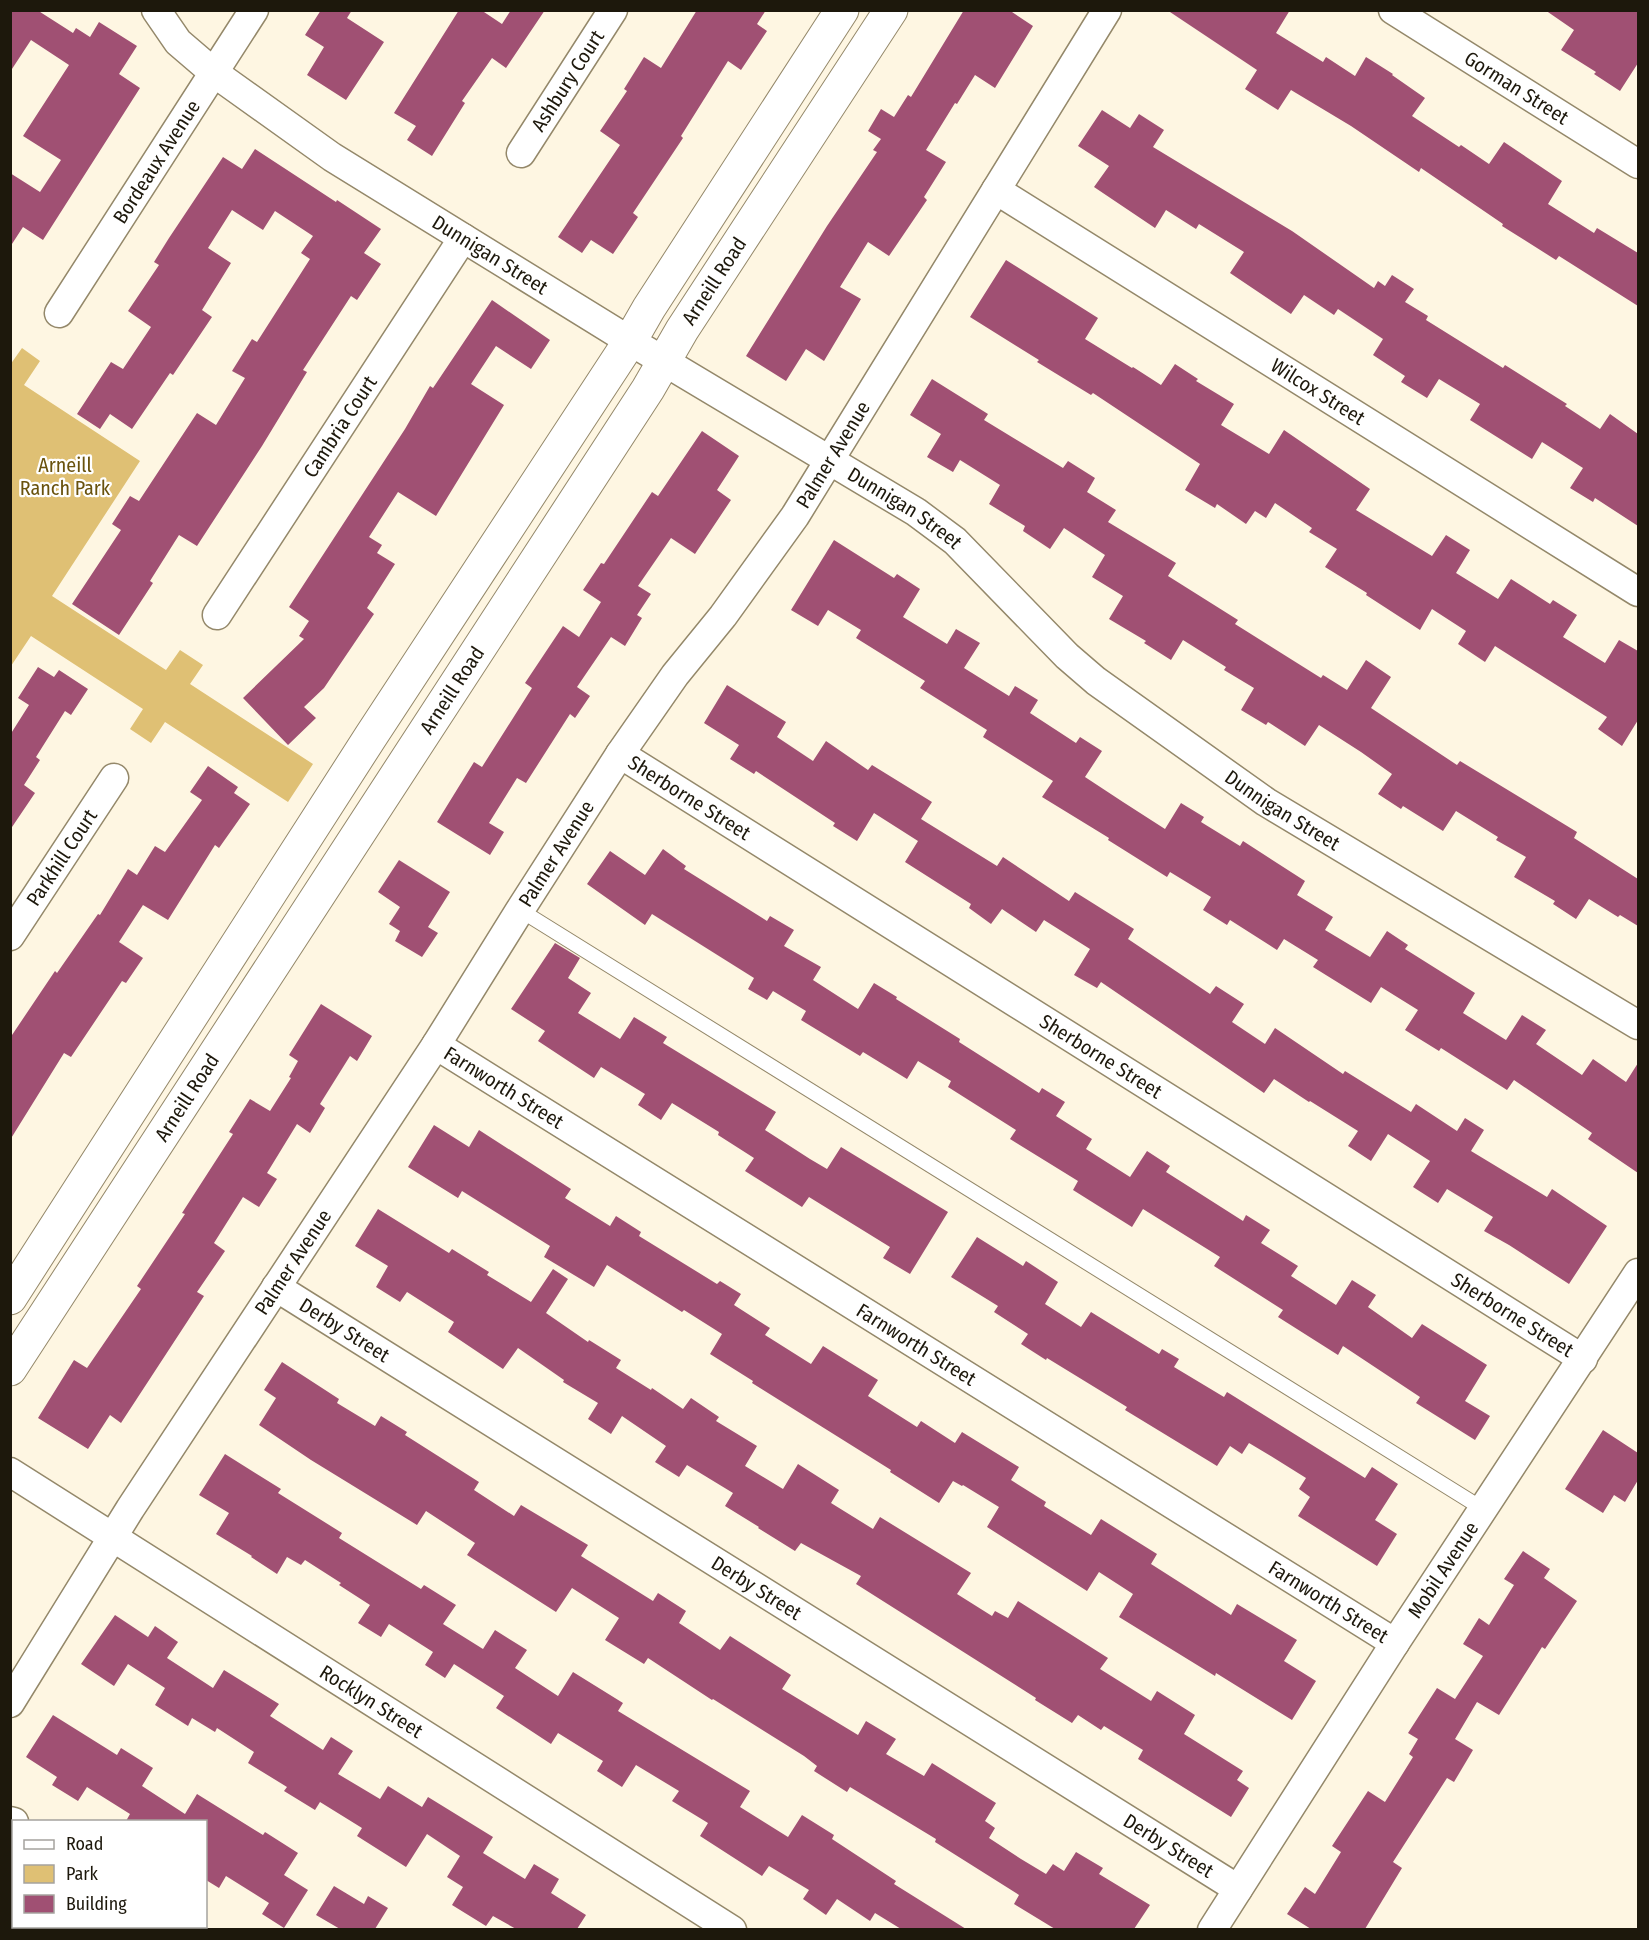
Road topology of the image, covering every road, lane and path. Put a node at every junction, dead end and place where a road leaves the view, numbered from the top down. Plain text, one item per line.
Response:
1 (156, 10) edge
2 (254, 10) edge
3 (613, 10) edge
4 (842, 10) edge
5 (891, 10) edge
6 (1107, 10) edge
7 (1393, 10) edge
8 (213, 72) junction
9 (521, 153) dead end
10 (1638, 164) edge
11 (996, 190) junction
12 (463, 238) junction
13 (58, 314) dead end
14 (630, 340) junction
15 (664, 361) junction
16 (829, 460) junction
17 (1638, 592) edge
18 (217, 615) dead end
19 (620, 754) junction
20 (114, 778) dead end
21 (520, 909) junction
22 (10, 936) edge
23 (1638, 1025) edge
24 (436, 1045) junction
25 (1638, 1273) edge
26 (276, 1287) junction
27 (10, 1298) edge
28 (1582, 1359) junction
29 (10, 1369) edge
30 (10, 1472) edge
31 (1483, 1509) junction
32 (114, 1537) junction
33 (1395, 1643) junction
34 (10, 1703) edge
35 (1238, 1889) junction
36 (732, 1929) edge
37 (1212, 1929) edge

1 - 8 street, Dunnigan Street
2 - 8 street, Bordeaux Avenue
3 - 9 street, Ashbury Court
4 - 14 main road, Arneill Road
5 - 15 main road, Arneill Road
6 - 11 street, Palmer Avenue
7 - 10 street, Gorman Street
8 - 12 street, Dunnigan Street
8 - 13 street, Bordeaux Avenue
11 - 16 street, Palmer Avenue
11 - 17 street, Wilcox Street
12 - 14 street, Dunnigan Street
12 - 18 street, Cambria Court
14 - 15 street, Dunnigan Street
14 - 27 main road, Arneill Road
15 - 16 street, Dunnigan Street
15 - 29 main road, Arneill Road
16 - 19 street, Palmer Avenue
16 - 23 street, Dunnigan Street
19 - 21 street, Palmer Avenue
19 - 28 street, Sherborne Street
20 - 22 street, Parkhill Court
21 - 24 street, Palmer Avenue
21 - 31 lane
24 - 26 street, Palmer Avenue
24 - 33 street, Farnworth Street
25 - 28 street, Mobil Avenue
26 - 32 street, Palmer Avenue
26 - 35 street, Derby Street
28 - 31 street, Mobil Avenue
30 - 32 street, Rocklyn Street
31 - 33 street, Mobil Avenue
32 - 34 street, Palmer Avenue
32 - 36 street, Rocklyn Street
33 - 35 street, Mobil Avenue
35 - 37 street, Mobil Avenue

